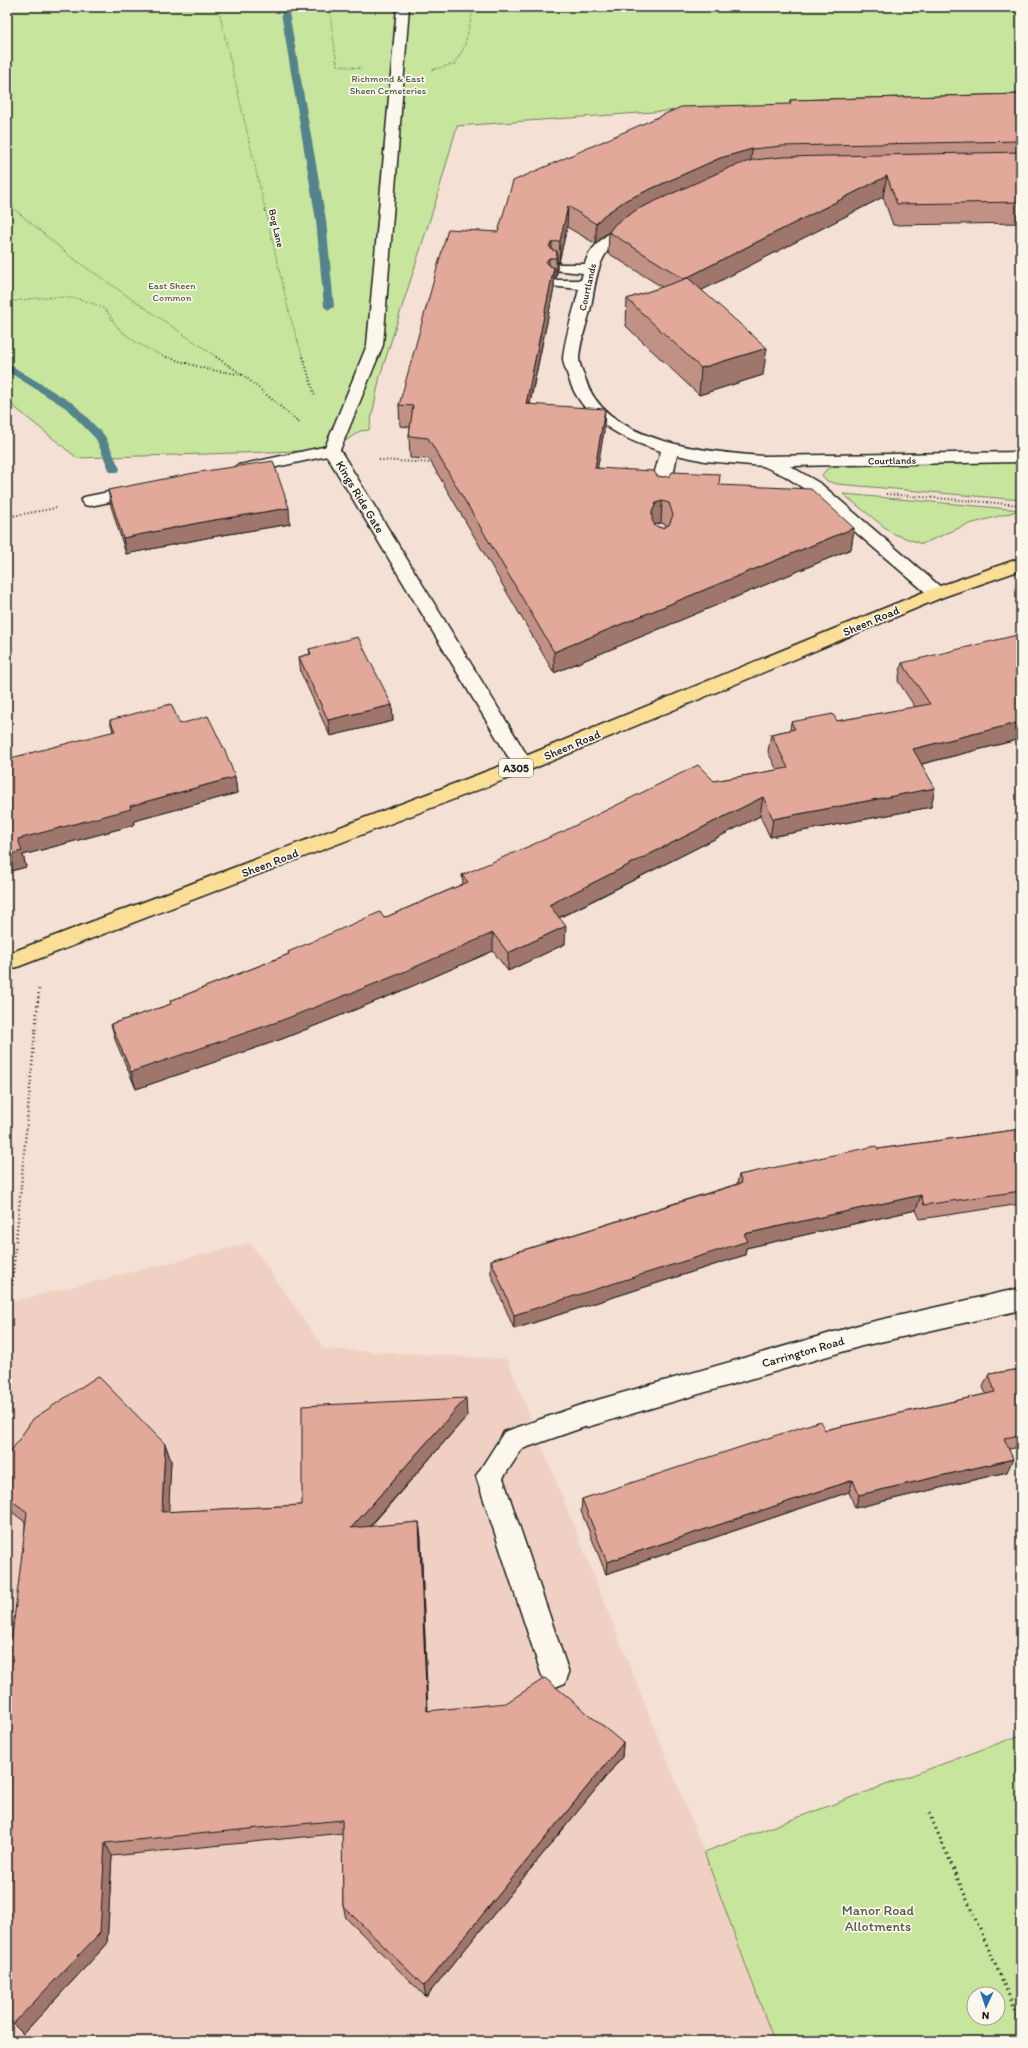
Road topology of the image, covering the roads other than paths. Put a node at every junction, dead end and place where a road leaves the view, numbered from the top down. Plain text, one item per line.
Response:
1 (403, 7) edge
2 (645, 219) edge
3 (558, 267) edge
4 (591, 269) junction
5 (555, 283) edge
6 (588, 285) junction
7 (670, 448) junction
8 (332, 450) junction
9 (1021, 457) edge
10 (763, 461) junction
11 (231, 472) edge
12 (152, 488) edge
13 (662, 492) edge
14 (90, 501) road end
15 (1021, 564) edge
16 (937, 593) junction
17 (523, 765) junction
18 (7, 962) edge
19 (1021, 1299) edge
20 (555, 1673) dead end

1 - 8 street
2 - 4 street, Courtlands
3 - 4 street
4 - 6 street, Courtlands
5 - 6 street
6 - 7 street, Courtlands
7 - 10 street, Courtlands
7 - 13 street
8 - 11 street, Kings Ride Gate
8 - 17 street, Kings Ride Gate
9 - 10 street, Courtlands
10 - 16 street, Courtlands
12 - 14 street
15 - 16 main road, Sheen Road / A305
16 - 17 main road, Sheen Road / A305
17 - 18 main road, Sheen Road / A305
19 - 20 street, Carrington Road

